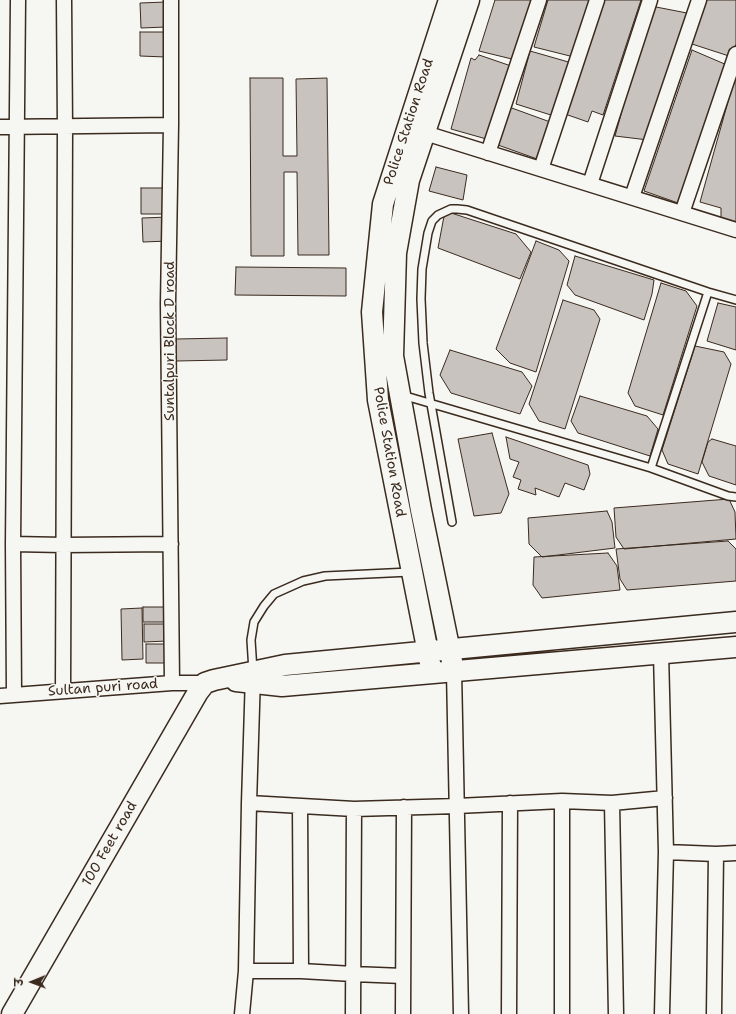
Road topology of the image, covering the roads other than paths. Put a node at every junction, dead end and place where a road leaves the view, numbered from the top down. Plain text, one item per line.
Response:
1 (18, 0) edge
2 (64, 0) edge
3 (170, 0) edge
4 (449, 0) edge
5 (469, 0) edge
6 (539, 0) edge
7 (597, 0) edge
8 (650, 0) edge
9 (699, 0) edge
10 (736, 54) edge
11 (171, 125) junction
12 (0, 127) edge
13 (17, 127) junction
14 (64, 127) junction
15 (424, 133) junction
16 (488, 152) junction
17 (541, 169) junction
18 (590, 184) junction
19 (632, 197) junction
20 (682, 213) junction
21 (736, 230) edge
22 (708, 292) junction
23 (736, 300) edge
24 (400, 394) junction
25 (431, 403) junction
26 (651, 468) junction
27 (736, 497) edge
28 (452, 522) dead end
29 (13, 544) junction
30 (172, 544) junction
31 (63, 545) junction
32 (422, 571) junction
33 (736, 622) edge
34 (736, 647) edge
35 (450, 649) junction
36 (428, 651) junction
37 (661, 653) junction
38 (454, 671) junction
39 (432, 673) junction
40 (253, 677) junction
41 (210, 681) junction
42 (172, 683) junction
43 (63, 691) junction
44 (7, 695) edge
45 (665, 798) junction
46 (562, 801) junction
47 (248, 803) junction
48 (510, 803) junction
49 (612, 803) junction
50 (300, 806) junction
51 (458, 806) junction
52 (404, 807) junction
53 (354, 809) junction
54 (666, 852) junction
55 (736, 853) edge
56 (716, 854) junction
57 (246, 971) junction
58 (301, 971) junction
59 (353, 974) junction
60 (403, 976) junction
61 (12, 1014) edge
62 (242, 1014) edge
63 (353, 1014) edge
64 (403, 1014) edge
65 (461, 1014) edge
66 (509, 1014) edge
67 (562, 1014) edge
68 (616, 1014) edge
69 (662, 1014) edge
70 (714, 1014) edge

1 - 13 street
2 - 14 street
3 - 11 street, Suntalpuri Block D road
4 - 32 street, Police Station Road
5 - 15 street, Police Station Road
6 - 16 street
7 - 17 street
8 - 18 street
9 - 19 street
10 - 20 street
11 - 14 street
11 - 30 street, Suntalpuri Block D road
12 - 13 street
13 - 14 street
13 - 29 street
14 - 31 street
15 - 16 street
15 - 24 street, Police Station Road
16 - 17 street
17 - 18 street
18 - 19 street
19 - 20 street
20 - 21 street
22 - 23 lane
22 - 25 lane
22 - 26 lane
24 - 25 lane
24 - 32 street, Police Station Road
25 - 26 lane
25 - 28 lane
26 - 27 lane
29 - 31 street
29 - 44 street
30 - 31 street
30 - 42 street, Suntalpuri Block D road
31 - 43 street
32 - 35 street, Police Station Road
32 - 36 street, Police Station Road
32 - 40 lane
33 - 35 street
34 - 37 street
35 - 36 street
35 - 38 street, Police Station Road
36 - 39 street, Police Station Road
36 - 40 street
37 - 38 street
37 - 45 street
38 - 39 street
38 - 51 street
39 - 40 street
40 - 41 street
40 - 47 street
41 - 42 street, Sultan puri road
41 - 61 street, 100 Feet road
42 - 43 street, Sultan puri road
43 - 44 street, Sultan puri road
45 - 49 street
45 - 54 street
46 - 48 street
46 - 49 street
46 - 67 street
47 - 50 street
47 - 57 street
48 - 51 street
48 - 66 street
49 - 68 street
50 - 53 street
50 - 58 street
51 - 52 street
51 - 65 street
52 - 53 street
52 - 60 street
53 - 59 street
54 - 56 street
54 - 69 street
55 - 56 street
56 - 70 street
57 - 58 street
57 - 62 street
58 - 59 street
59 - 60 street
59 - 63 street
60 - 64 street

